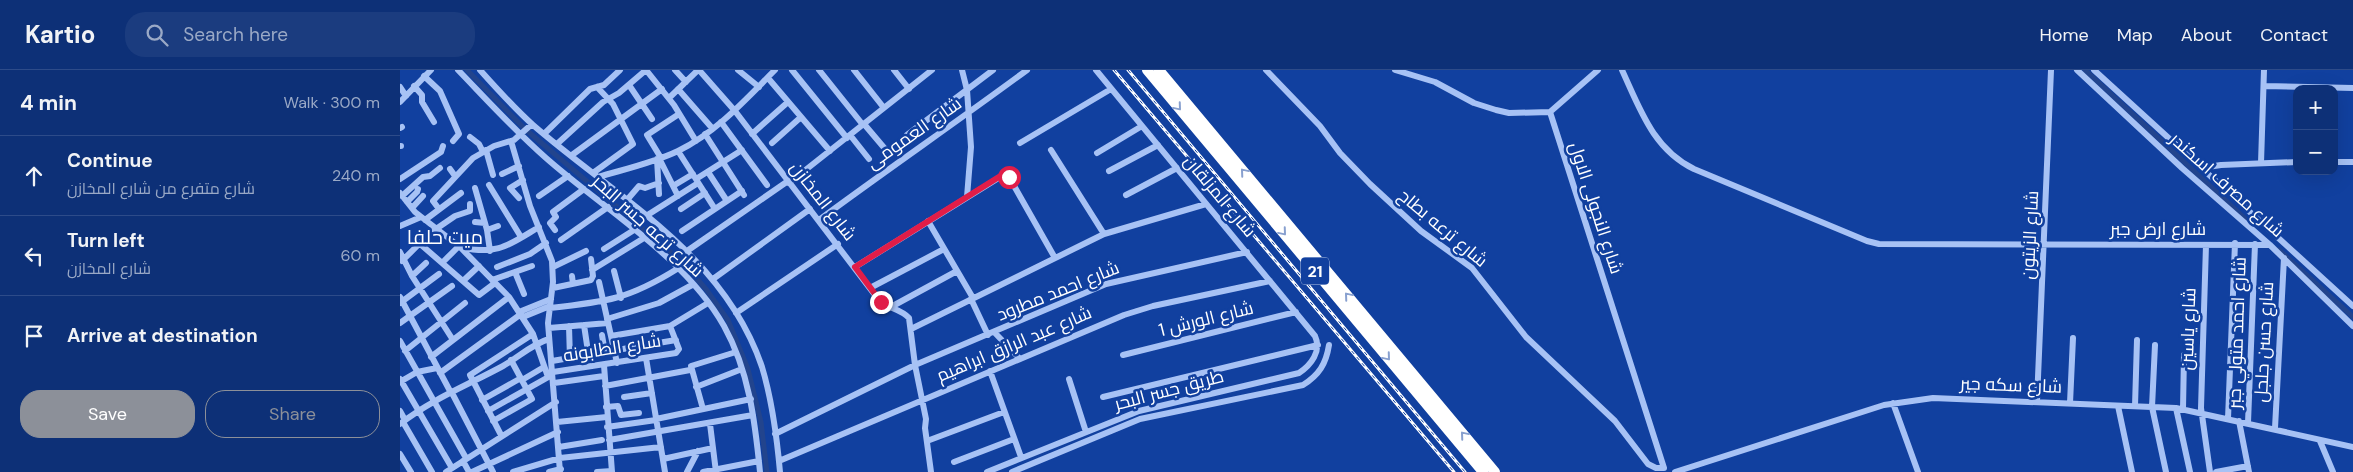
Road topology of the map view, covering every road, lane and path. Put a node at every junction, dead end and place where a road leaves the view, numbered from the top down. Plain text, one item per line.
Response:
1 (431, 70) edge
2 (458, 70) edge
3 (480, 70) edge
4 (620, 70) edge
5 (646, 70) edge
6 (675, 70) edge
7 (699, 70) edge
8 (738, 70) edge
9 (792, 70) edge
10 (819, 70) edge
11 (854, 70) edge
12 (894, 70) edge
13 (932, 70) edge
14 (962, 70) edge
15 (993, 70) edge
16 (1026, 70) edge
17 (1096, 70) edge
18 (1147, 70) edge
19 (1159, 70) edge
20 (1266, 70) edge
21 (1395, 70) edge
22 (1598, 70) edge
23 (1622, 70) edge
24 (2051, 70) edge
25 (2077, 70) edge
26 (2094, 70) edge
27 (2264, 70) edge
28 (2268, 70) edge
29 (771, 73) edge
30 (424, 74) edge
31 (686, 82) junction
32 (628, 85) junction
33 (414, 86) junction
34 (2265, 86) junction
35 (597, 87) junction
36 (759, 87) junction
37 (400, 88) edge
38 (1111, 88) junction
39 (2353, 88) edge
40 (662, 89) junction
41 (678, 89) junction
42 (908, 89) junction
43 (967, 90) junction
44 (406, 96) junction
45 (608, 98) junction
46 (669, 98) junction
47 (400, 102) edge
48 (788, 102) junction
49 (642, 104) junction
50 (884, 108) junction
51 (735, 111) junction
52 (1550, 112) junction
53 (679, 114) junction
54 (968, 114) junction
55 (801, 117) junction
56 (652, 119) dead end
57 (621, 120) junction
58 (434, 122) dead end
59 (720, 122) junction
60 (531, 125) junction
61 (863, 125) junction
62 (1142, 126) junction
63 (712, 128) junction
64 (522, 133) junction
65 (544, 134) junction
66 (704, 134) junction
67 (752, 134) junction
68 (907, 135) dead end
69 (848, 136) junction
70 (470, 138) dead end
71 (453, 141) dead end
72 (696, 141) junction
73 (511, 142) junction
74 (772, 143) dead end
75 (1020, 143) dead end
76 (557, 144) junction
77 (1158, 145) junction
78 (442, 146) dead end
79 (742, 150) junction
80 (886, 150) dead end
81 (1051, 150) dead end
82 (484, 151) junction
83 (678, 151) junction
84 (830, 151) junction
85 (1097, 153) dead end
86 (572, 156) junction
87 (659, 158) junction
88 (869, 159) dead end
89 (723, 162) junction
90 (2293, 162) edge
91 (2338, 162) edge
92 (2353, 162) edge
93 (2263, 163) junction
94 (519, 166) junction
95 (440, 168) dead end
96 (1176, 168) junction
97 (2201, 168) junction
98 (450, 169) dead end
99 (1109, 171) dead end
100 (708, 172) junction
101 (502, 174) dead end
102 (493, 175) dead end
103 (596, 175) junction
104 (455, 176) junction
105 (568, 176) junction
106 (400, 179) edge
107 (696, 179) junction
108 (523, 180) junction
109 (788, 182) junction
110 (659, 183) junction
111 (489, 185) dead end
112 (767, 185) dead end
113 (673, 186) junction
114 (475, 188) dead end
115 (418, 189) dead end
116 (584, 189) junction
117 (461, 193) dead end
118 (705, 193) junction
119 (660, 194) dead end
120 (1126, 195) dead end
121 (422, 196) dead end
122 (539, 196) dead end
123 (678, 196) junction
124 (403, 197) edge
125 (967, 197) junction
126 (519, 198) dead end
127 (627, 200) junction
128 (727, 201) junction
129 (470, 204) dead end
130 (1206, 204) junction
131 (608, 207) junction
132 (412, 208) junction
133 (439, 209) junction
134 (681, 209) dead end
135 (810, 209) junction
136 (715, 210) junction
137 (646, 216) junction
138 (423, 219) junction
139 (818, 220) junction
140 (928, 221) junction
141 (475, 222) dead end
142 (485, 223) junction
143 (400, 226) edge
144 (498, 226) dead end
145 (539, 227) junction
146 (435, 228) junction
147 (487, 230) junction
148 (555, 230) dead end
149 (634, 230) junction
150 (682, 231) dead end
151 (1104, 234) junction
152 (521, 237) junction
153 (644, 238) junction
154 (561, 240) dead end
155 (420, 243) junction
156 (546, 243) junction
157 (2044, 243) junction
158 (2235, 243) junction
159 (838, 244) junction
160 (2255, 244) junction
161 (2206, 245) junction
162 (2270, 245) junction
163 (459, 246) junction
164 (604, 249) dead end
165 (944, 249) junction
166 (490, 251) junction
167 (586, 251) dead end
168 (687, 251) junction
169 (400, 252) edge
170 (1247, 252) junction
171 (1054, 258) junction
172 (2284, 258) junction
173 (591, 259) dead end
174 (402, 261) edge
175 (426, 263) dead end
176 (442, 263) junction
177 (478, 266) junction
178 (532, 266) dead end
179 (497, 267) dead end
180 (553, 267) junction
181 (855, 267) junction
182 (677, 269) junction
183 (592, 270) junction
184 (957, 270) junction
185 (614, 271) dead end
186 (515, 272) junction
187 (439, 274) dead end
188 (412, 276) junction
189 (572, 276) dead end
190 (713, 279) junction
191 (462, 281) junction
192 (1270, 281) junction
193 (494, 282) junction
194 (599, 282) dead end
195 (573, 284) junction
196 (692, 285) junction
197 (452, 286) dead end
198 (552, 288) junction
199 (870, 288) junction
200 (420, 289) junction
201 (524, 294) dead end
202 (509, 297) junction
203 (621, 298) junction
204 (972, 298) junction
205 (551, 299) junction
206 (401, 301) edge
207 (603, 302) junction
208 (465, 303) dead end
209 (708, 303) junction
210 (430, 304) junction
211 (2353, 306) edge
212 (550, 307) junction
213 (889, 308) junction
214 (1296, 312) junction
215 (736, 313) junction
216 (521, 314) junction
217 (410, 317) junction
218 (608, 321) junction
219 (441, 322) junction
220 (400, 323) edge
221 (584, 325) junction
222 (569, 326) junction
223 (670, 326) junction
224 (2353, 326) edge
225 (549, 328) junction
226 (911, 328) junction
227 (533, 334) junction
228 (992, 334) junction
229 (602, 335) dead end
230 (611, 336) junction
231 (421, 338) junction
232 (2074, 338) dead end
233 (549, 339) junction
234 (453, 340) junction
235 (676, 340) junction
236 (2137, 340) dead end
237 (400, 341) edge
238 (537, 343) junction
239 (1318, 344) junction
240 (587, 345) dead end
241 (1330, 345) dead end
242 (2155, 345) dead end
243 (405, 351) junction
244 (615, 352) junction
245 (736, 352) junction
246 (605, 353) junction
247 (1123, 354) dead end
248 (2184, 355) dead end
249 (431, 357) junction
250 (646, 358) junction
251 (570, 359) junction
252 (1020, 359) junction
253 (511, 360) junction
254 (552, 361) junction
255 (617, 363) junction
256 (604, 365) junction
257 (915, 365) junction
258 (544, 367) junction
259 (690, 369) junction
260 (742, 369) junction
261 (439, 371) junction
262 (990, 371) junction
263 (417, 372) junction
264 (551, 375) junction
265 (604, 376) junction
266 (649, 378) junction
267 (522, 379) junction
268 (1069, 379) dead end
269 (401, 381) edge
270 (471, 381) junction
271 (554, 382) junction
272 (605, 386) junction
273 (696, 386) junction
274 (527, 389) junction
275 (451, 391) junction
276 (652, 393) junction
277 (624, 397) dead end
278 (1103, 398) dead end
279 (751, 399) junction
280 (921, 399) junction
281 (482, 400) junction
282 (434, 401) junction
283 (2037, 401) junction
284 (556, 402) junction
285 (2070, 402) junction
286 (1893, 403) junction
287 (2118, 406) junction
288 (2135, 406) junction
289 (2152, 406) junction
290 (606, 407) junction
291 (2180, 408) junction
292 (703, 409) junction
293 (400, 411) edge
294 (418, 411) junction
295 (488, 411) junction
296 (1004, 412) junction
297 (638, 413) dead end
298 (2202, 413) junction
299 (753, 416) junction
300 (607, 417) junction
301 (2228, 419) junction
302 (656, 420) junction
303 (493, 421) junction
304 (2239, 421) junction
305 (403, 422) edge
306 (557, 422) junction
307 (2248, 423) junction
308 (710, 424) junction
309 (607, 427) junction
310 (2275, 428) junction
311 (558, 432) junction
312 (658, 432) junction
313 (1086, 432) junction
314 (775, 434) junction
315 (501, 435) junction
316 (1014, 439) junction
317 (605, 440) junction
318 (927, 441) junction
319 (2320, 441) junction
320 (482, 447) junction
321 (559, 447) junction
322 (661, 447) junction
323 (2353, 447) edge
324 (713, 448) junction
325 (698, 451) junction
326 (610, 452) junction
327 (400, 454) edge
328 (1021, 457) junction
329 (560, 458) junction
330 (464, 459) junction
331 (663, 459) junction
332 (759, 460) junction
333 (779, 461) junction
334 (954, 462) dead end
335 (489, 463) junction
336 (2248, 469) edge
337 (449, 470) edge
338 (560, 470) edge
339 (1666, 470) edge
340 (612, 471) edge
341 (716, 471) edge
342 (411, 472) edge
343 (432, 472) edge
344 (470, 472) edge
345 (493, 472) edge
346 (513, 472) edge
347 (548, 472) edge
348 (597, 472) edge
349 (665, 472) edge
350 (688, 472) edge
351 (703, 472) edge
352 (760, 472) edge
353 (780, 472) edge
354 (931, 472) edge
355 (987, 472) edge
356 (1012, 472) edge
357 (1483, 472) edge
358 (1495, 472) edge
359 (1658, 472) edge
360 (1674, 472) edge
361 (1918, 472) edge
362 (2132, 472) edge
363 (2166, 472) edge
364 (2190, 472) edge
365 (2210, 472) edge
366 (2216, 472) edge
367 (2333, 472) edge

1 - 30 street
2 - 64 street, شارع ترعه جسر البحر
3 - 60 street, شارع ترعه جسر البحر
4 - 35 street
5 - 32 street
5 - 40 street
6 - 31 street
7 - 31 street
7 - 51 street, شارع المخازن
8 - 36 street
9 - 69 street
10 - 61 street
11 - 50 street
12 - 42 street
13 - 42 street
14 - 43 street
15 - 43 street
16 - 54 street, شارع العمومى
17 - 38 street, شارع المزلقان
18 -> 357 highway, 21
358 -> 19 highway, 21
20 - 339 street, شارع ترعه بطاح
21 - 52 street
22 - 52 street
23 - 157 street, شارع ارض جبر
24 - 157 street, شارع الزيتون
25 - 162 street, شارع مصرف اسكندر
26 - 97 street, شارع مصرف اسكندر
27 - 34 street
28 - 34 street
29 - 36 street
29 - 48 street
30 - 33 street
30 - 71 street
31 - 41 street
32 - 45 street
32 - 49 street
33 - 44 street
33 - 58 street
34 - 39 street
34 - 93 street
35 - 45 street
35 - 65 street
36 - 51 street
37 - 44 street
38 - 62 street, شارع المزلقان
38 - 75 street
40 - 46 street
40 - 49 street
41 - 46 street
41 - 63 street
42 - 50 street
43 - 54 street
43 - 68 street
44 - 47 street
45 - 57 street
45 - 76 street
46 - 53 street
48 - 55 street
48 - 67 street
49 - 56 street
49 - 57 street
50 - 61 street
51 - 59 street
51 - 67 street, شارع المخازن
52 - 339 street, شارع النجولى الاول
53 - 72 street
53 - 87 street
54 - 125 street
54 - 139 street, شارع العمومى
55 - 74 street
55 - 84 street
57 - 86 street
57 - 103 street
59 - 63 street
59 - 79 street
60 - 64 street
60 - 65 street, شارع ترعه جسر البحر
61 - 69 street
61 - 80 street
62 - 77 street, شارع المزلقان
62 - 85 street
63 - 66 street
64 - 73 street
64 - 105 street, شارع ترعه جسر البحر
65 - 76 street, شارع ترعه جسر البحر
66 - 72 street
66 - 89 street
67 - 109 street, شارع المخازن
69 - 84 street
69 - 88 street
70 - 82 street
72 - 83 street
73 - 82 street
73 - 94 street
76 - 86 street, شارع ترعه جسر البحر
77 - 96 street, شارع المزلقان
77 - 99 street
78 - 106 street
79 - 89 street
79 - 112 street
81 - 151 street
82 - 102 street
82 - 104 street
83 - 87 street
83 - 107 street
84 - 109 street
86 - 103 street, شارع ترعه جسر البحر
87 - 103 street
87 - 110 street
87 - 113 street
89 - 100 street
89 - 128 street
90 - 93 street
91 - 92 street
93 - 97 street
94 - 101 street
94 - 108 street
95 - 124 street
96 - 120 street
96 - 130 street, شارع المزلقان
97 - 211 street, شارع مصرف اسكندر
98 - 104 street
100 - 107 street
100 - 128 street
103 - 127 street, شارع ترعه جسر البحر
104 - 133 street
105 - 116 street, شارع ترعه جسر البحر
105 - 122 street
107 - 113 street
107 - 118 street
107 - 123 street
108 - 126 street
108 - 145 street
109 - 135 street, شارع المخازن
109 - 168 street
110 - 119 street
110 - 127 street
111 - 152 street
113 - 123 street
114 - 142 street
115 - 124 street
116 - 131 street, شارع ترعه جسر البحر
116 - 148 street
117 - 133 street
118 - 134 street
118 - 136 street
121 - 132 street
123 - 137 street
124 - 132 street
125 - 140 street
125 - 171 street
127 - 137 street, شارع ترعه جسر البحر
128 - 136 street
129 - 146 street
130 - 151 street
130 - 170 street, شارع المزلقان
131 - 149 street, شارع ترعه جسر البحر
131 - 154 street
132 - 138 street
133 - 138 street
135 - 139 street, شارع المخازن
135 - 190 street
136 - 150 street
137 - 168 street, شارع ترعه جسر البحر
138 - 143 street
138 - 146 street
139 - 159 street, شارع المخازن
140 - 165 street
140 - 181 street
141 - 142 street
142 - 147 street
144 - 147 street
145 - 152 street
145 - 156 street
146 - 155 street
146 - 163 street
147 - 166 street
149 - 153 street, شارع ترعه جسر البحر
149 - 164 street
151 - 171 street
152 - 166 street
153 - 182 street, شارع ترعه جسر البحر
153 - 183 street
155 - 174 street
155 - 176 street
156 - 179 street
156 - 180 street
157 - 161 street, شارع ارض جبر
157 - 283 street, شارع الزيتون
158 - 160 street, شارع ارض جبر
158 - 161 street, شارع ارض جبر
158 - 301 street
159 - 181 street, شارع المخازن
159 - 215 street
160 - 162 street, شارع ارض جبر
160 - 307 street, شارع احمد متولي جبر
161 - 298 street, شارع ياسين
162 - 172 street, شارع مصرف اسكندر
163 - 166 street
163 - 176 street
163 - 177 street
165 - 184 street
165 - 199 street
167 - 180 street
168 - 190 street, شارع ترعه جسر البحر
169 - 174 street
170 - 192 street, شارع المزلقان
170 - 228 street, شارع احمد مطرود
171 - 204 street
172 - 224 street, شارع مصرف اسكندر
172 - 310 street, شارع حسن جلجل
173 - 183 street
174 - 188 street
175 - 188 street
176 - 191 street
177 - 191 street
177 - 193 street
178 - 186 street
180 - 198 street
181 - 199 street, شارع المخازن
182 - 196 street, شارع ترعه جسر البحر
182 - 203 street
183 - 195 street
184 - 204 street
184 - 213 street
185 - 203 street
186 - 193 street
186 - 201 street
187 - 200 street
188 - 200 street
189 - 195 street
190 - 215 street, شارع ترعه جسر البحر
191 - 193 street
192 - 214 street, شارع المزلقان
192 - 252 street, شارع عبد الرازق ابراهيم
193 - 202 street
194 - 207 street
195 - 198 street
196 - 209 street, شارع ترعه جسر البحر
196 - 218 street
197 - 210 street
198 - 205 street
199 - 213 street, شارع المخازن
200 - 206 street
200 - 210 street
202 - 216 street
202 - 234 street
203 - 207 street
204 - 226 street
204 - 228 street
205 - 212 street
205 - 216 street
206 - 217 street
207 - 212 street
207 - 218 street
208 - 219 street
209 - 223 street
209 - 245 street, شارع ترعه جسر البحر
210 - 217 street
210 - 219 street
212 - 216 street
212 - 225 street
213 - 226 street, شارع المخازن
214 - 239 street, شارع المزلقان
214 - 247 street, شارع الورش 1
215 - 314 street, شارع ترعه جسر البحر
216 - 227 street
216 - 261 street
217 - 220 street
217 - 231 street
218 - 221 street
218 - 230 street
219 - 231 street
219 - 234 street
221 - 222 street
221 - 240 street
222 - 225 street
222 - 251 street
223 - 230 street
223 - 235 street, شارع الطابونه
225 - 233 street
226 - 257 street
227 - 238 street
227 - 270 street
228 - 252 street
228 - 257 street, شارع احمد مطرود
229 - 246 street
230 - 244 street
231 - 243 street
231 - 249 street
232 - 285 street
233 - 238 street, شارع الطابونه
233 - 254 street
234 - 249 street
235 - 244 street
235 - 250 street, شارع الطابونه
236 - 288 street
237 - 243 street
238 - 253 street, شارع الطابونه
238 - 258 street
239 - 278 street
239 - 313 street, طريق جسر البحر
241 - 356 street, طريق جسر البحر
242 - 289 street
243 - 263 street
244 - 246 street
244 - 255 street
245 - 259 street
245 - 260 street, شارع ترعه جسر البحر
246 - 251 street
248 - 291 street
249 - 261 street
250 - 255 street, شارع الطابونه
250 - 266 street
251 - 254 street
252 - 262 street, شارع عبد الرازق ابراهيم
253 - 267 street
253 - 270 street, شارع الطابونه
254 - 264 street
255 - 256 street, شارع الطابونه
256 - 264 street, شارع الطابونه
256 - 265 street
257 - 280 street
257 - 314 street, شارع احمد مطرود
258 - 264 street
258 - 267 street
259 - 266 street
259 - 273 street
260 - 273 street
260 - 279 street, شارع ترعه جسر البحر
261 - 263 street
261 - 275 street
262 - 280 street, شارع عبد الرازق ابراهيم
262 - 296 street
263 - 269 street
263 - 282 street
264 - 271 street
264 - 274 street
265 - 271 street
265 - 272 street
266 - 272 street
266 - 276 street
267 - 274 street
267 - 281 street
268 - 313 street
269 - 294 street
270 - 275 street, شارع الطابونه
270 - 281 street
271 - 284 street
272 - 290 street
273 - 292 street
274 - 295 street
274 - 303 street
275 - 282 street, شارع الطابونه
275 - 320 street
276 - 277 street
276 - 302 street
279 - 292 street
279 - 299 street, شارع ترعه جسر البحر
280 - 318 street
280 - 333 street, شارع عبد الرازق ابراهيم
281 - 295 street
282 - 294 street, شارع الطابونه
282 - 330 street
283 - 285 street, شارع سكه جير
283 - 286 street, شارع سكه جير
284 - 306 street
284 - 315 street
285 - 287 street, شارع سكه جير
286 - 360 street, شارع سكه جير
286 - 361 street
287 - 288 street, شارع سكه جير
287 - 362 street
288 - 289 street, شارع سكه جير
289 - 291 street, شارع سكه جير
289 - 363 street
290 - 297 street
290 - 300 street
291 - 298 street, شارع سكه جير
291 - 364 street
292 - 302 street
293 - 305 street
294 - 305 street, شارع الطابونه
294 - 337 street
295 - 303 street
296 - 316 street
296 - 318 street
298 - 301 street, شارع سكه جير
298 - 365 street, شارع ياسين
299 - 308 street
299 - 332 street, شارع ترعه جسر البحر
300 - 306 street
300 - 309 street
301 - 304 street, شارع سكه جير
302 - 309 street
302 - 312 street
303 - 315 street
304 - 307 street, شارع سكه جير
304 - 336 street
305 - 343 street
306 - 311 street
307 - 310 street, شارع سكه جير
308 - 312 street
308 - 324 street
309 - 317 street
310 - 319 street, شارع سكه جير
311 - 321 street
311 - 335 street
312 - 317 street
312 - 322 street
313 - 328 street, طريق جسر البحر
314 - 333 street, شارع ترعه جسر البحر
315 - 320 street
316 - 328 street
316 - 334 street
317 - 321 street
317 - 326 street
318 - 354 street
319 - 323 street, شارع سكه جير
319 - 367 street
320 - 330 street
320 - 335 street
321 - 329 street
322 - 326 street
322 - 331 street
324 - 325 street
324 - 341 street
325 - 331 street
325 - 350 street
326 - 329 street
326 - 340 street
327 - 342 street
328 - 355 street, طريق جسر البحر
329 - 338 street
329 - 346 street
330 - 337 street
330 - 344 street
331 - 349 street
332 - 341 street
332 - 352 street, شارع ترعه جسر البحر
333 - 353 street, شارع ترعه جسر البحر
335 - 344 street
335 - 345 street
336 - 366 street
338 - 347 street
339 - 359 street
340 - 348 street
341 - 351 street

